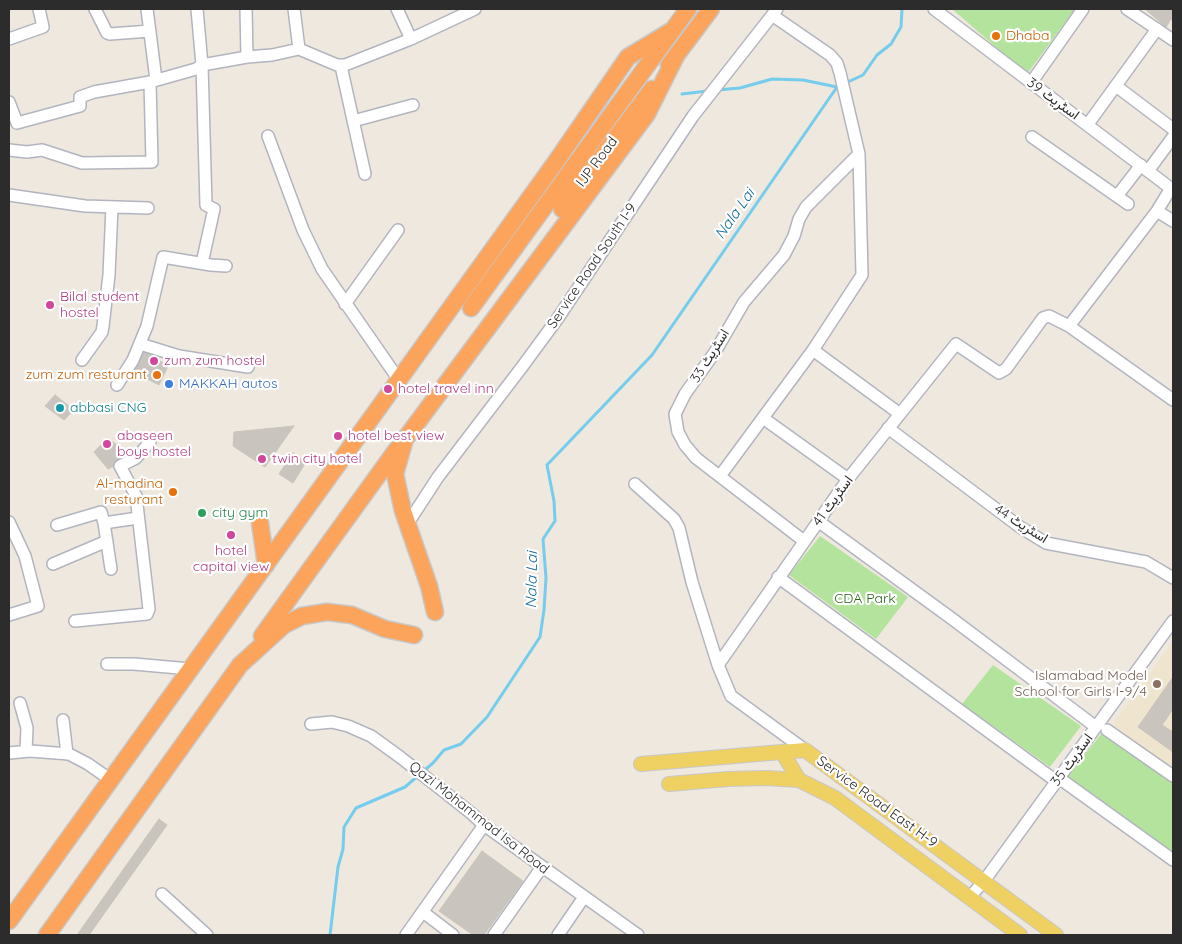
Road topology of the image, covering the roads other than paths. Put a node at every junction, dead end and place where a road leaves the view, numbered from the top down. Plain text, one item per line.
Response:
1 (39, 9) edge
2 (96, 9) edge
3 (147, 9) edge
4 (197, 9) edge
5 (246, 9) edge
6 (294, 9) edge
7 (475, 9) edge
8 (711, 9) edge
9 (1084, 9) edge
10 (1126, 9) edge
11 (402, 10) edge
12 (935, 10) edge
13 (774, 12) edge
14 (678, 17) edge
15 (1157, 29) junction
16 (150, 32) junction
17 (9, 39) edge
18 (411, 39) junction
19 (1173, 40) edge
20 (299, 49) junction
21 (676, 56) junction
22 (247, 57) junction
23 (202, 65) junction
24 (341, 66) junction
25 (153, 81) junction
26 (1031, 83) junction
27 (1116, 86) junction
28 (9, 102) edge
29 (413, 105) dead end
30 (12, 116) edge
31 (353, 121) junction
32 (1088, 124) junction
33 (1173, 130) edge
34 (268, 136) dead end
35 (1032, 137) dead end
36 (1173, 137) edge
37 (9, 150) edge
38 (859, 154) junction
39 (1145, 168) junction
40 (365, 174) dead end
41 (1172, 189) edge
42 (9, 195) edge
43 (1117, 196) junction
44 (1128, 204) dead end
45 (112, 207) junction
46 (148, 208) dead end
47 (1156, 211) junction
48 (1173, 222) edge
49 (398, 230) dead end
50 (202, 264) junction
51 (226, 266) dead end
52 (345, 304) junction
53 (1069, 326) junction
54 (140, 344) junction
55 (813, 350) junction
56 (82, 360) dead end
57 (248, 367) dead end
58 (399, 380) junction
59 (116, 385) dead end
60 (1173, 400) edge
61 (900, 414) junction
62 (763, 418) junction
63 (888, 428) junction
64 (404, 439) junction
65 (150, 442) dead end
66 (720, 476) junction
67 (848, 479) junction
68 (635, 484) dead end
69 (138, 518) junction
70 (818, 521) junction
71 (9, 522) edge
72 (104, 523) junction
73 (260, 523) dead end
74 (408, 523) junction
75 (57, 524) dead end
76 (106, 541) junction
77 (804, 541) junction
78 (53, 564) dead end
79 (266, 564) junction
80 (111, 569) dead end
81 (778, 577) junction
82 (1173, 578) edge
83 (435, 612) dead end
84 (9, 615) edge
85 (75, 621) dead end
86 (1173, 621) edge
87 (414, 634) dead end
88 (107, 664) dead end
89 (240, 665) junction
90 (718, 665) junction
91 (190, 669) junction
92 (20, 703) dead end
93 (64, 720) dead end
94 (311, 724) dead end
95 (1102, 728) junction
96 (805, 750) junction
97 (26, 751) junction
98 (782, 752) junction
99 (9, 753) edge
100 (67, 754) junction
101 (642, 764) dead end
102 (1173, 776) edge
103 (111, 780) junction
104 (799, 780) junction
105 (1058, 780) junction
106 (669, 784) dead end
107 (484, 825) junction
108 (1173, 860) edge
109 (542, 867) junction
110 (984, 881) junction
111 (162, 894) dead end
112 (584, 897) junction
113 (970, 897) junction
114 (423, 912) junction
115 (9, 921) edge
116 (47, 935) edge
117 (207, 935) edge
118 (406, 935) edge
119 (453, 935) edge
120 (494, 935) edge
121 (558, 935) edge
122 (638, 935) edge
123 (1020, 935) edge
124 (1056, 935) edge

1 - 17 street
2 - 16 street
3 - 16 street
4 - 23 street
5 - 22 street
6 - 20 street
7 - 18 street
8 - 21 highway, IJP Road
9 - 26 street
10 - 15 street
11 - 18 street
12 - 26 street, اسٹریٹ 39
13 - 38 street
13 - 74 street, Service Road South I-9
14 - 21 highway, IJP Road
14 - 58 highway
15 - 19 street
15 - 27 street
16 - 25 street
18 - 24 street
20 - 22 street
20 - 24 street
21 - 64 highway
22 - 23 street
23 - 25 street
23 - 50 street
24 - 31 street
25 - 30 street
25 - 37 street
26 - 32 street, اسٹریٹ 39
27 - 32 street
27 - 33 street
28 - 30 street
29 - 31 street
31 - 40 street
32 - 39 street, اسٹریٹ 39
34 - 52 street
35 - 43 street
36 - 39 street
38 - 55 street
38 - 66 street, اسٹریٹ 33
39 - 41 street, اسٹریٹ 39
39 - 43 street
41 - 47 street
42 - 45 street
43 - 44 street
45 - 46 street
45 - 56 street
47 - 48 street
47 - 53 street
49 - 52 street
50 - 51 street
50 - 54 street
52 - 58 street
53 - 60 street
53 - 61 street, اسٹریٹ 41
54 - 57 street
54 - 59 street
55 - 61 street
55 - 62 street
58 - 79 highway
61 - 63 street, اسٹریٹ 41
62 - 66 street
62 - 67 street
63 - 67 street, اسٹریٹ 41
63 - 82 street, اسٹریٹ 44
64 - 74 highway
64 - 89 highway
65 - 69 street
66 - 77 street, اسٹریٹ 33
67 - 70 street, اسٹریٹ 41
68 - 90 street
69 - 72 street
69 - 85 street
70 - 77 street, اسٹریٹ 41
70 - 95 street
71 - 84 street
72 - 75 street
72 - 76 street
73 - 79 highway
74 - 83 highway
76 - 78 street
76 - 80 street
77 - 81 street, اسٹریٹ 41
79 - 91 highway
81 - 90 street, اسٹریٹ 41
81 - 105 street
86 - 95 street, اسٹریٹ 35
87 - 89 highway
88 - 91 street
89 - 116 highway
90 - 96 street
91 - 103 highway
92 - 97 street
93 - 100 street
94 - 107 street, Qazi Mohammad Isa Road
95 - 102 street
95 - 105 street, اسٹریٹ 35
96 - 98 main road, Service Road East H-9
96 - 110 main road, Service Road East H-9
97 - 99 street
97 - 100 street
98 - 101 main road, Service Road East H-9
98 - 104 main road
100 - 103 street
103 - 115 highway
104 - 106 main road, Service Road East H-9
104 - 113 main road, Service Road East H-9
105 - 108 street
105 - 110 street, اسٹریٹ 35
107 - 109 street, Qazi Mohammad Isa Road
107 - 114 street
109 - 112 street, Qazi Mohammad Isa Road
109 - 120 street
110 - 113 street, اسٹریٹ 35
110 - 124 main road, Service Road East H-9
111 - 117 street
112 - 121 street
112 - 122 street, Qazi Mohammad Isa Road
113 - 123 main road, Service Road East H-9
114 - 118 street
114 - 119 street

